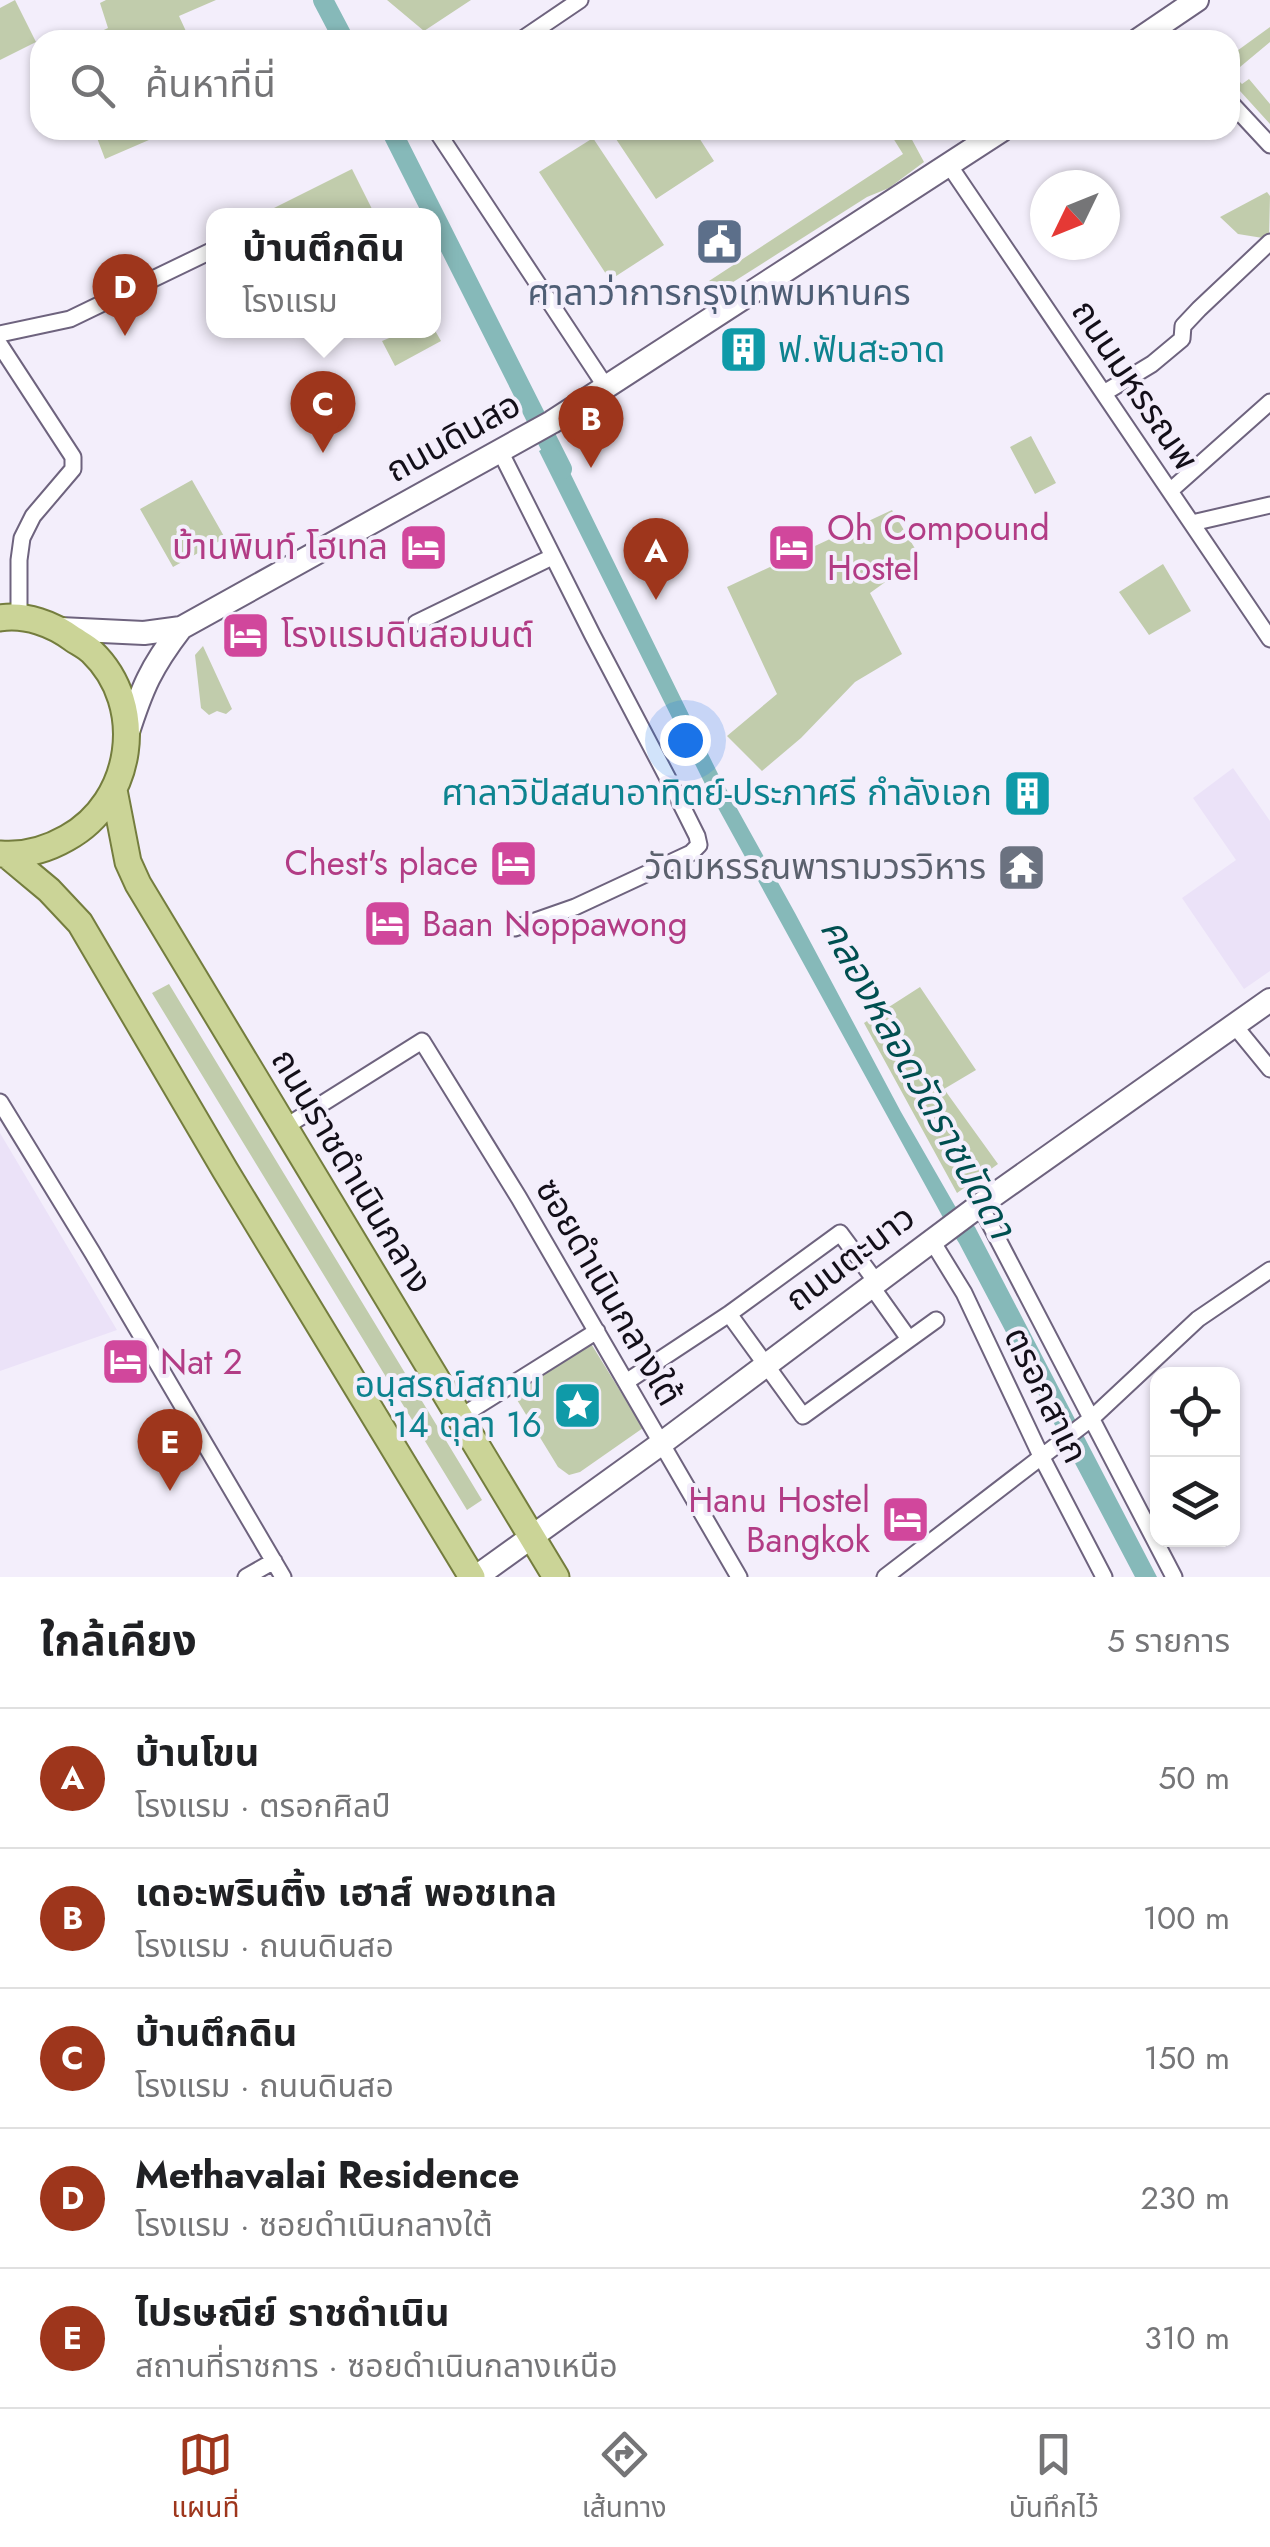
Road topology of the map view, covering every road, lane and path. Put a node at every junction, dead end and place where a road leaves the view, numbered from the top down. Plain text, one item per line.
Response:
1 (580, 0) edge
2 (1196, 0) edge
3 (536, 30) edge
4 (1169, 30) edge
5 (1240, 113) edge
6 (443, 140) edge
7 (986, 140) edge
8 (1270, 145) edge
9 (949, 164) junction
10 (1270, 242) edge
11 (206, 253) edge
12 (0, 334) edge
13 (0, 344) edge
14 (606, 387) junction
15 (1104, 393) junction
16 (1270, 402) edge
17 (500, 451) junction
18 (1170, 491) junction
19 (1270, 505) edge
20 (1192, 523) junction
21 (552, 557) junction
22 (7, 616) edge
23 (416, 623) dead end
24 (181, 628) junction
25 (60, 629) junction
26 (1270, 640) edge
27 (128, 735) junction
28 (114, 790) junction
29 (4, 855) edge
30 (515, 928) dead end
31 (1270, 1000) edge
32 (1234, 1025) junction
33 (1270, 1069) edge
34 (0, 1102) edge
35 (285, 1127) junction
36 (975, 1209) junction
37 (939, 1235) junction
38 (1270, 1270) edge
39 (874, 1285) junction
40 (730, 1314) junction
41 (936, 1320) dead end
42 (597, 1331) junction
43 (909, 1340) junction
44 (766, 1365) junction
45 (626, 1382) junction
46 (460, 1418) junction
47 (1087, 1422) junction
48 (662, 1443) junction
49 (1041, 1456) junction
50 (532, 1536) junction
51 (274, 1561) junction
52 (246, 1577) edge
53 (284, 1577) edge
54 (474, 1577) edge
55 (556, 1577) edge
56 (739, 1577) edge
57 (885, 1577) edge
58 (1104, 1577) edge
59 (1174, 1577) edge

1 - 3 street
2 - 4 main road
5 - 8 street
6 - 14 street
7 - 9 main road, ถนนดินสอ
9 - 14 main road, ถนนดินสอ
9 - 15 street, ถนนมหรรณพ
10 - 15 street
11 - 12 street
13 - 22 street
14 - 17 main road, ถนนดินสอ
15 - 18 street, ถนนมหรรณพ
16 - 18 street
17 - 21 street
17 - 24 main road, ถนนดินสอ
18 - 20 street, ถนนมหรรณพ
19 - 20 street
20 - 26 street, ถนนมหรรณพ
21 - 23 street
21 - 30 street
22 - 25 main road
24 - 25 main road, ถนนดินสอ
24 - 27 main road, ถนนดินสอ
25 - 27 main road
27 - 28 main road
28 - 29 main road
28 - 35 main road, ถนนราชดำเนินกลาง
29 - 54 main road
31 - 32 main road, ถนนตะนาว
32 - 33 street
32 - 36 main road, ถนนตะนาว
34 - 51 street
35 - 42 street, ซอยดำเนินกลางใต้
35 - 46 main road, ถนนราชดำเนินกลาง
36 - 37 main road, ถนนตะนาว
36 - 47 street
37 - 39 main road, ถนนตะนาว
37 - 49 street, ตรอกสาเก
38 - 47 street
39 - 40 street
39 - 43 street
39 - 44 main road, ถนนตะนาว
40 - 44 street
40 - 45 street
41 - 43 street
42 - 45 street, ซอยดำเนินกลางใต้
42 - 46 street
43 - 44 street
44 - 48 main road, ถนนตะนาว
45 - 48 street, ซอยดำเนินกลางใต้
46 - 50 main road, ถนนราชดำเนินกลาง
47 - 49 street
47 - 59 street
48 - 50 main road, ถนนตะนาว
48 - 56 street, ซอยดำเนินกลางใต้
49 - 57 street
49 - 58 street, ตรอกสาเก
50 - 54 main road, ถนนตะนาว
50 - 55 main road, ถนนราชดำเนินกลาง
51 - 52 street
51 - 53 street

